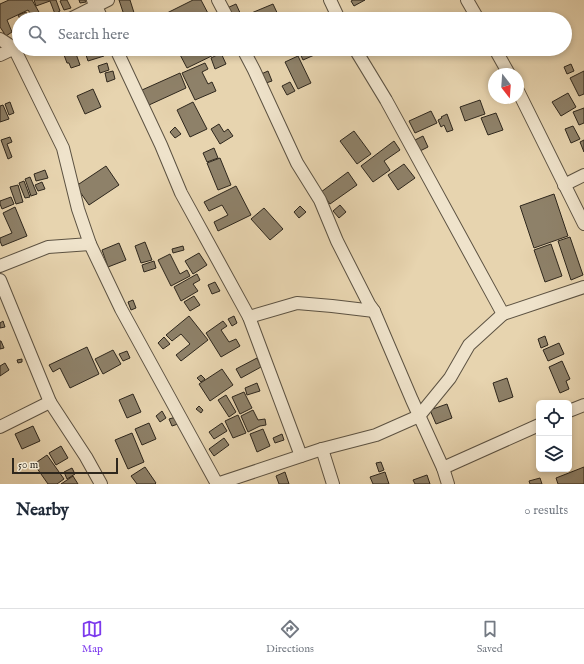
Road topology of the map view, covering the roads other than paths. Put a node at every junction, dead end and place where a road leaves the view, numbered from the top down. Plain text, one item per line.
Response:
1 (108, 0) edge
2 (218, 0) edge
3 (330, 0) edge
4 (467, 0) edge
5 (94, 3) edge
6 (80, 12) edge
7 (98, 12) edge
8 (224, 12) edge
9 (336, 12) edge
10 (474, 12) edge
11 (0, 40) edge
12 (12, 45) edge
13 (12, 49) edge
14 (0, 55) edge
15 (20, 56) edge
16 (119, 56) edge
17 (247, 56) edge
18 (359, 56) edge
19 (499, 56) edge
20 (506, 68) edge
21 (524, 103) edge
22 (584, 175) edge
23 (564, 185) junction
24 (584, 224) edge
25 (90, 244) junction
26 (0, 266) edge
27 (0, 280) edge
28 (584, 287) edge
29 (374, 312) junction
30 (503, 314) junction
31 (249, 317) junction
32 (50, 402) junction
33 (584, 405) edge
34 (572, 410) edge
35 (419, 416) junction
36 (536, 426) edge
37 (0, 427) edge
38 (322, 449) junction
39 (301, 456) junction
40 (443, 468) junction
41 (101, 484) edge
42 (217, 484) edge
43 (333, 484) edge
44 (448, 484) edge

1 - 5 street
2 - 8 street
3 - 9 street
4 - 10 street
5 - 6 street
5 - 7 street
11 - 12 street
13 - 14 street
15 - 25 street
16 - 31 street
17 - 29 street
18 - 30 street
19 - 20 street
21 - 23 street
22 - 23 street
23 - 24 street
25 - 26 street
25 - 42 street
27 - 32 street
28 - 30 street
29 - 31 street
29 - 35 street
30 - 35 street
31 - 39 street
32 - 37 street
32 - 41 street
33 - 34 street
35 - 38 street
35 - 40 street
36 - 40 street
38 - 39 street
38 - 43 street
39 - 42 street
40 - 44 street

